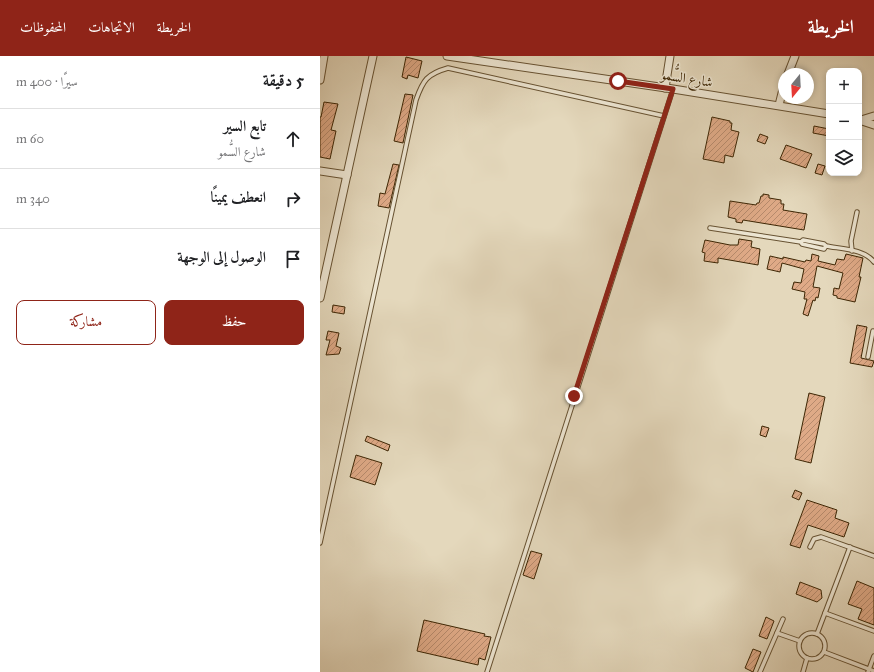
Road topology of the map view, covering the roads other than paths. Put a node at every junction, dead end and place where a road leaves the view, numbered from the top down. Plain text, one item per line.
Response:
1 (324, 56) edge
2 (372, 56) edge
3 (446, 56) edge
4 (670, 56) edge
5 (795, 56) edge
6 (790, 68) edge
7 (320, 80) edge
8 (665, 88) junction
9 (673, 89) junction
10 (779, 105) joint
11 (826, 113) edge
12 (664, 116) junction
13 (874, 116) edge
14 (862, 119) edge
15 (862, 121) edge
16 (874, 125) edge
17 (320, 171) edge
18 (347, 175) junction
19 (857, 212) dead end
20 (710, 228) dead end
21 (852, 251) junction
22 (874, 262) edge
23 (320, 298) edge
24 (874, 331) edge
25 (873, 340) edge
26 (868, 357) dead end
27 (320, 543) edge
28 (810, 547) dead end
29 (850, 547) junction
30 (874, 556) edge
31 (825, 612) junction
32 (783, 619) dead end
33 (874, 631) edge
34 (777, 633) junction
35 (817, 634) junction
36 (800, 641) junction
37 (824, 652) junction
38 (874, 656) edge
39 (807, 658) junction
40 (868, 670) edge
41 (874, 671) edge
42 (487, 672) edge
43 (760, 672) edge
44 (803, 672) edge

1 - 7 street
2 - 18 street
3 - 8 street, شارع السُّمو
4 - 8 street
5 - 6 street
8 - 9 street, شارع السُّمو
9 - 10 street, شارع السُّمو
9 - 12 lane
10 - 11 street, شارع السُّمو
12 - 27 lane
12 - 42 lane
13 - 14 street
15 - 16 street
17 - 18 street
18 - 23 street
19 - 21 lane
20 - 21 lane
21 - 22 lane
24 - 25 lane
25 - 26 lane
28 - 29 lane
29 - 30 lane
29 - 31 lane
31 - 33 lane
31 - 35 lane
32 - 34 lane
34 - 36 lane
34 - 43 lane
35 - 36 lane
35 - 37 lane
36 - 39 lane
37 - 39 lane
37 - 40 lane
38 - 40 lane
39 - 44 lane
40 - 41 lane

